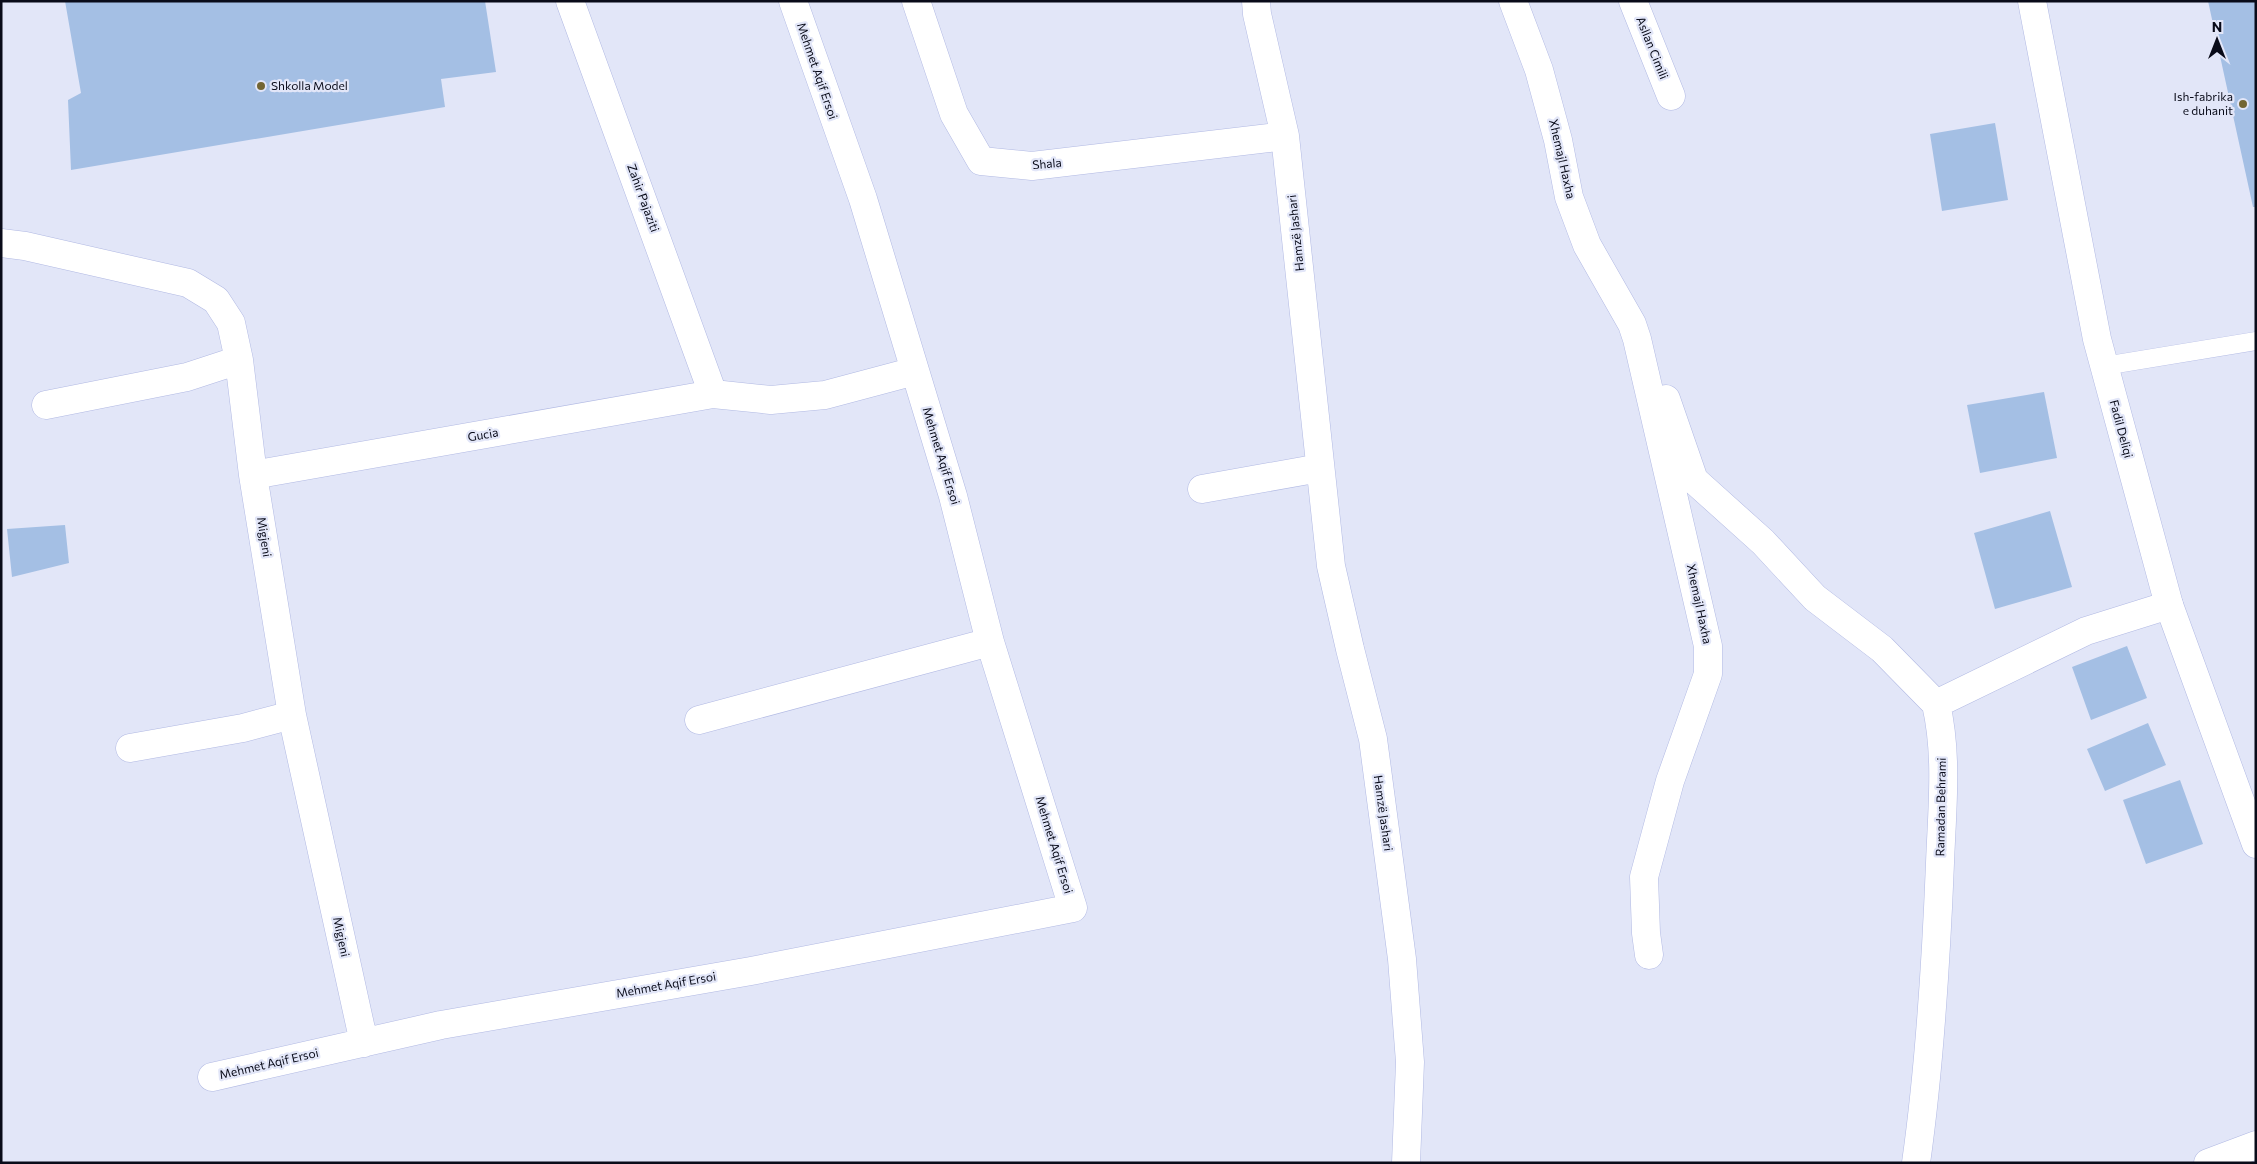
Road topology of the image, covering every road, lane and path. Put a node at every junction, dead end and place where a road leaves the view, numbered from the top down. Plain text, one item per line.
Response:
1 (570, 1) edge
2 (793, 1) edge
3 (916, 1) edge
4 (1256, 1) edge
5 (1512, 1) edge
6 (1633, 1) edge
7 (2032, 1) edge
8 (1671, 96) dead end
9 (1285, 136) junction
10 (1, 243) edge
11 (1637, 339) junction
12 (2256, 341) edge
13 (239, 360) junction
14 (2104, 366) junction
15 (915, 371) junction
16 (713, 394) junction
17 (46, 405) dead end
18 (1320, 468) junction
19 (253, 475) junction
20 (1202, 489) dead end
21 (2168, 604) junction
22 (990, 642) junction
23 (1936, 704) junction
24 (292, 714) junction
25 (699, 720) dead end
26 (130, 748) dead end
27 (2256, 844) edge
28 (1649, 955) dead end
29 (364, 1043) junction
30 (212, 1077) dead end
31 (2256, 1145) edge
32 (1406, 1163) edge
33 (1916, 1163) edge
34 (2208, 1163) edge

1 - 16 street, Zahir Pajaziti
2 - 15 street, Mehmet Aqif Ersoi
3 - 9 street, Shala
4 - 9 street, Hamzë Jashari
5 - 11 street, Xhemajl Haxha
6 - 8 street, Asllan Cimili
7 - 14 street, Fadil Deliqi
9 - 18 street, Hamzë Jashari
10 - 13 street, Migjeni
11 - 23 street, Xhemajl Haxha
11 - 28 street, Xhemajl Haxha
12 - 14 lane
13 - 17 street
13 - 19 street, Migjeni
14 - 21 street, Fadil Deliqi
15 - 16 street, Gucia
15 - 22 street, Mehmet Aqif Ersoi
16 - 19 street, Gucia
18 - 20 street
18 - 32 street, Hamzë Jashari
19 - 24 street, Migjeni
21 - 23 street
21 - 27 street, Fadil Deliqi
22 - 25 street
22 - 29 street, Mehmet Aqif Ersoi
23 - 33 street, Ramadan Behrami
24 - 26 street
24 - 29 street, Migjeni
29 - 30 street, Mehmet Aqif Ersoi
31 - 34 street

